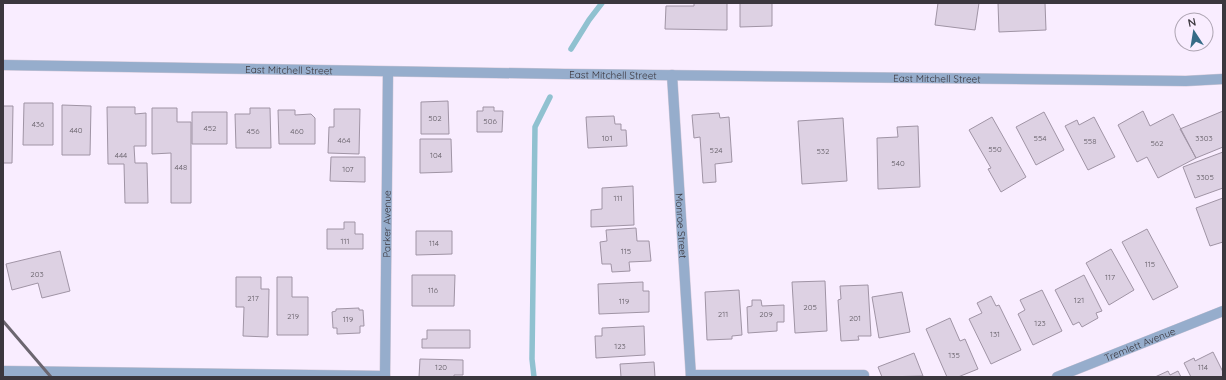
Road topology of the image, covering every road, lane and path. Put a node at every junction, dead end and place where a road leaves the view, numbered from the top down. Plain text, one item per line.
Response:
1 (3, 65) edge
2 (388, 72) junction
3 (672, 75) junction
4 (1223, 79) edge
5 (1223, 311) edge
6 (3, 371) edge
7 (385, 376) edge
8 (691, 376) edge
9 (864, 376) edge
10 (1057, 377) edge

1 - 2 street, East Mitchell Street
2 - 3 street, East Mitchell Street
2 - 7 street, Parker Avenue
3 - 4 street, East Mitchell Street
3 - 8 street, Monroe Street
5 - 10 street, Tremlett Avenue
6 - 7 street
8 - 9 street

